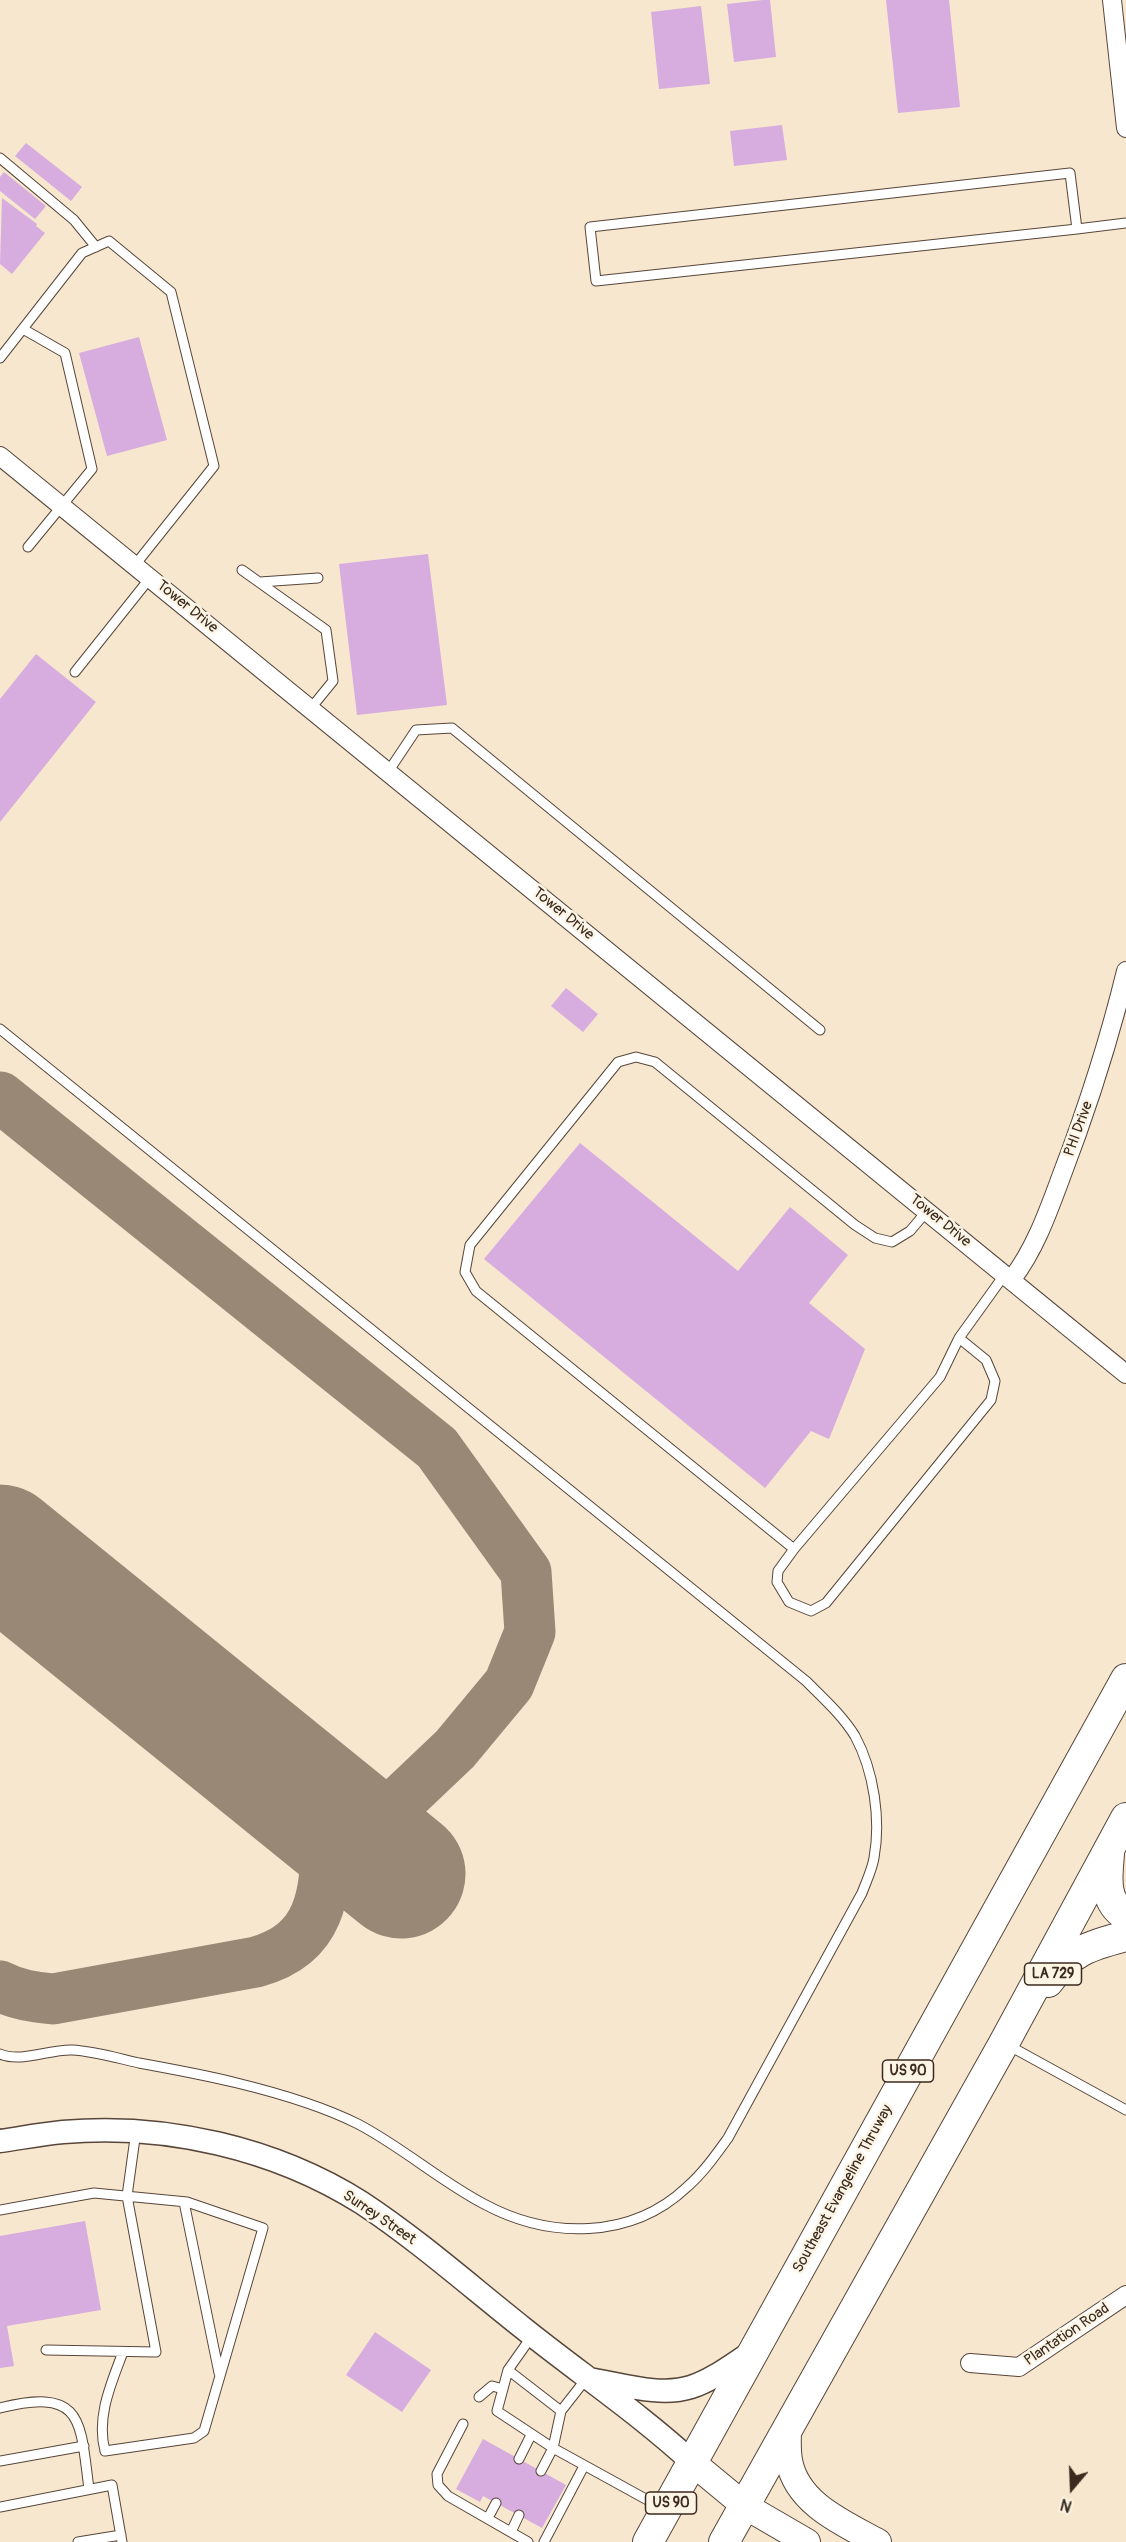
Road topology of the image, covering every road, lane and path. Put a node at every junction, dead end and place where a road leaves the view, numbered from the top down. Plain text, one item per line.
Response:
1 (1112, 0) edge
2 (1126, 128) edge
3 (0, 158) edge
4 (1126, 223) edge
5 (1077, 228) junction
6 (96, 247) junction
7 (23, 329) junction
8 (0, 358) edge
9 (0, 456) edge
10 (62, 506) junction
11 (28, 547) dead end
12 (135, 565) junction
13 (242, 570) dead end
14 (150, 578) junction
15 (318, 578) dead end
16 (260, 582) junction
17 (75, 672) dead end
18 (310, 708) junction
19 (388, 772) junction
20 (1126, 971) edge
21 (0, 1029) edge
22 (820, 1030) dead end
23 (927, 1211) junction
24 (1009, 1277) junction
25 (959, 1338) junction
26 (1126, 1374) edge
27 (794, 1549) junction
28 (1126, 1679) edge
29 (1126, 1818) edge
30 (1109, 1849) junction
31 (1126, 1916) edge
32 (1126, 1936) edge
33 (1004, 2043) junction
34 (0, 2054) edge
35 (1126, 2110) edge
36 (136, 2131) junction
37 (0, 2140) edge
38 (127, 2196) junction
39 (184, 2202) junction
40 (0, 2210) edge
41 (1126, 2295) edge
42 (532, 2336) junction
43 (756, 2349) junction
44 (46, 2350) dead end
45 (123, 2352) junction
46 (970, 2363) dead end
47 (508, 2370) junction
48 (219, 2376) junction
49 (586, 2379) junction
50 (503, 2389) junction
51 (479, 2397) dead end
52 (0, 2408) edge
53 (561, 2410) junction
54 (463, 2424) dead end
55 (788, 2427) junction
56 (531, 2435) junction
57 (84, 2446) junction
58 (553, 2448) junction
59 (519, 2459) dead end
60 (0, 2462) edge
61 (693, 2463) junction
62 (584, 2466) junction
63 (541, 2471) dead end
64 (89, 2490) junction
65 (496, 2503) dead end
66 (745, 2506) junction
67 (0, 2507) edge
68 (666, 2510) junction
69 (519, 2516) dead end
70 (488, 2518) junction
71 (511, 2532) junction
72 (122, 2538) edge
73 (78, 2542) edge
74 (528, 2542) edge
75 (544, 2542) edge
76 (648, 2542) edge
77 (724, 2542) edge
78 (807, 2542) edge
79 (878, 2542) edge

1 - 2 street
3 - 6 lane
4 - 5 lane
5 - 5 lane
6 - 7 lane
6 - 12 lane
7 - 8 lane
7 - 10 lane
9 - 10 street, Tower Drive
10 - 11 lane
10 - 12 street, Tower Drive
12 - 14 street, Tower Drive
13 - 16 lane
14 - 17 lane
14 - 18 street, Tower Drive
15 - 16 lane
16 - 18 lane
18 - 19 street, Tower Drive
19 - 22 lane
19 - 23 street, Tower Drive
20 - 24 street, PHI Drive
21 - 34 lane
23 - 24 street, Tower Drive
23 - 27 lane
24 - 25 lane
24 - 26 street, Tower Drive
25 - 27 lane
25 - 27 lane
28 - 43 highway, Southeast Evangeline Thruway / US 90
29 - 30 highway
30 - 31 highway
30 - 33 highway
32 - 33 highway, LA 729
33 - 35 lane
33 - 55 highway
36 - 37 street, Surrey Street
36 - 38 lane
36 - 42 street, Surrey Street
38 - 39 lane
38 - 40 lane
38 - 45 lane
39 - 48 lane
39 - 48 lane
41 - 46 street, Plantation Road
42 - 47 lane
42 - 49 street, Surrey Street
43 - 49 street
43 - 61 highway, Southeast Evangeline Thruway / US 90
44 - 45 lane
45 - 48 lane
47 - 50 lane
47 - 53 lane
49 - 53 lane
49 - 61 street, Surrey Street
50 - 51 lane
50 - 56 lane
52 - 57 lane
53 - 58 lane
54 - 70 lane
55 - 66 highway
55 - 79 main road
56 - 58 lane
56 - 59 lane
57 - 60 lane
57 - 64 lane
58 - 62 lane
58 - 63 lane
61 - 66 main road
61 - 68 highway, Southeast Evangeline Thruway / US 90
62 - 68 lane
62 - 75 lane
64 - 67 lane
64 - 72 lane
65 - 70 lane
66 - 77 highway
66 - 78 main road
68 - 76 highway, Southeast Evangeline Thruway / US 90
69 - 71 lane
70 - 71 lane
71 - 74 lane
72 - 73 lane

